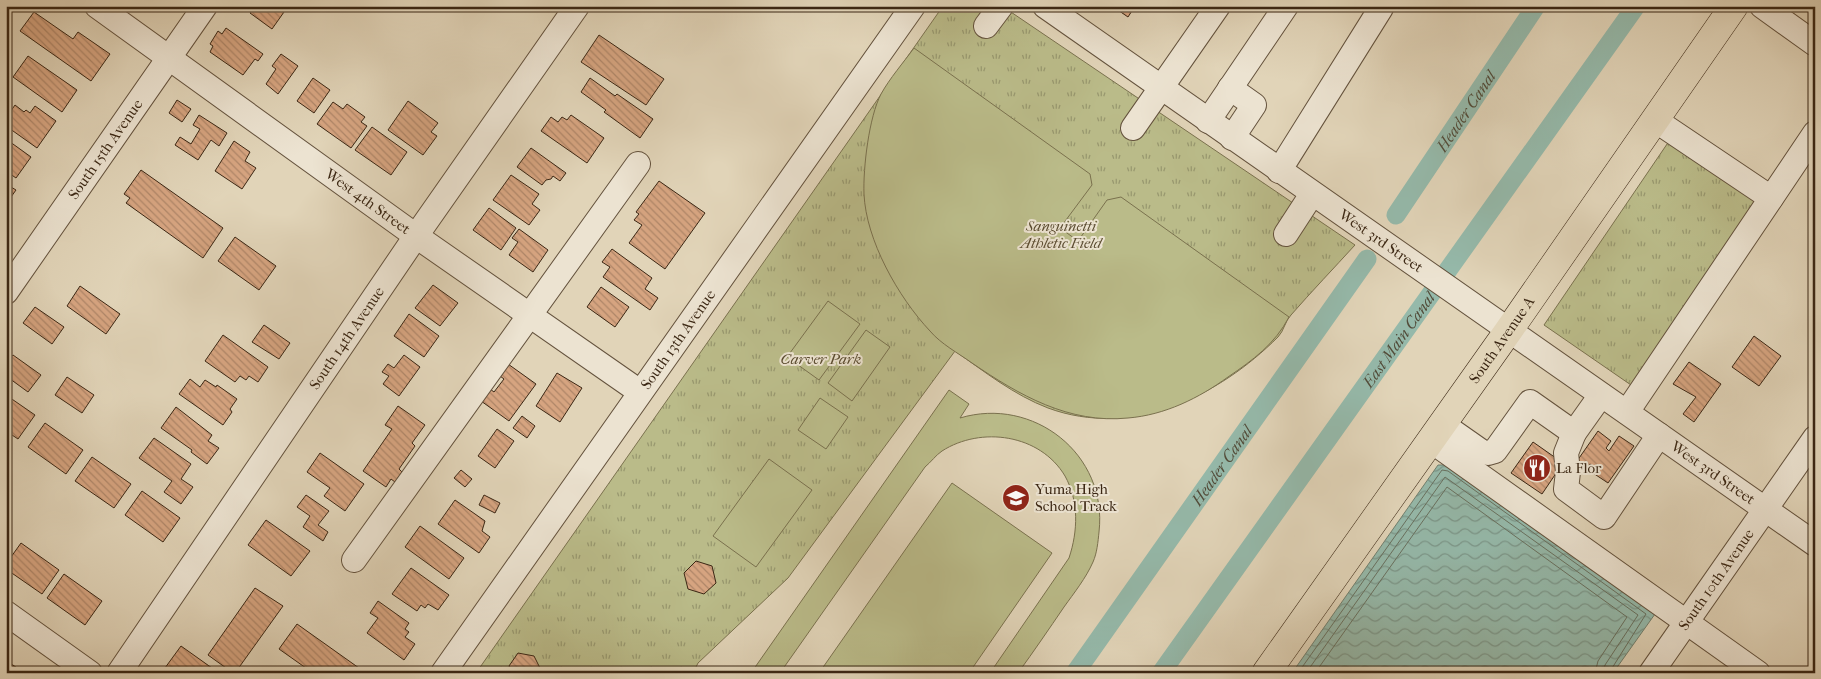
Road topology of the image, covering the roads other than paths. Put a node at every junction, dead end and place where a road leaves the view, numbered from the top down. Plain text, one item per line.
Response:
1 (97, 6) edge
2 (205, 6) edge
3 (577, 6) edge
4 (913, 6) edge
5 (1000, 6) edge
6 (1045, 6) edge
7 (1218, 6) edge
8 (1286, 6) edge
9 (1378, 6) edge
10 (1734, 6) edge
11 (1762, 6) edge
12 (1073, 14) edge
13 (986, 26) dead end
14 (1815, 44) edge
15 (168, 59) junction
16 (1161, 88) junction
17 (1230, 88) junction
18 (1655, 120) junction
19 (1208, 121) junction
20 (1133, 128) dead end
21 (1815, 133) edge
22 (1232, 138) junction
23 (638, 164) dead end
24 (1279, 171) junction
25 (1312, 194) junction
26 (1771, 198) junction
27 (1286, 234) dead end
28 (416, 236) junction
29 (6, 292) edge
30 (530, 315) junction
31 (1509, 330) junction
32 (640, 392) junction
33 (1601, 395) junction
34 (1626, 412) junction
35 (1436, 432) junction
36 (1574, 433) junction
37 (1659, 435) junction
38 (1815, 438) edge
39 (1765, 509) junction
40 (1815, 544) edge
41 (354, 560) dead end
42 (6, 613) edge
43 (1687, 622) junction
44 (90, 673) edge
45 (118, 673) edge
46 (443, 673) edge
47 (1266, 673) edge
48 (1651, 673) edge
49 (1758, 673) edge

1 - 15 street, West 4th Street
2 - 15 street, South 15th Avenue
3 - 28 street, South 14th Avenue
4 - 32 street, South 13th Avenue
5 - 13 street
6 - 12 street, West 3rd Street
7 - 16 street
8 - 17 street
9 - 24 street
10 - 18 main road, South Avenue A
11 - 14 street
12 - 16 street, West 3rd Street
15 - 28 street, West 4th Street
15 - 29 street, South 15th Avenue
16 - 19 street, West 3rd Street
16 - 20 street
17 - 19 street
17 - 22 street
18 - 26 street
18 - 31 main road, South Avenue A
19 - 22 street, West 3rd Street
21 - 26 street
22 - 24 street, West 3rd Street
23 - 30 street
24 - 25 street, West 3rd Street
25 - 27 street
25 - 31 street, West 3rd Street
26 - 34 street
28 - 30 street, West 4th Street
28 - 45 street, South 14th Avenue
30 - 32 street, West 4th Street
30 - 41 street
31 - 33 street, West 3rd Street
31 - 35 main road, South Avenue A
32 - 46 street, South 13th Avenue
33 - 34 street, West 3rd Street
33 - 36 street
34 - 37 street, West 3rd Street
35 - 36 street
35 - 43 street
35 - 47 main road, South Avenue A
36 - 37 street
37 - 39 street, West 3rd Street
38 - 39 street, South 10th Avenue
39 - 40 street, West 3rd Street
39 - 43 street, South 10th Avenue
42 - 44 street
43 - 48 street, South 10th Avenue
43 - 49 street

